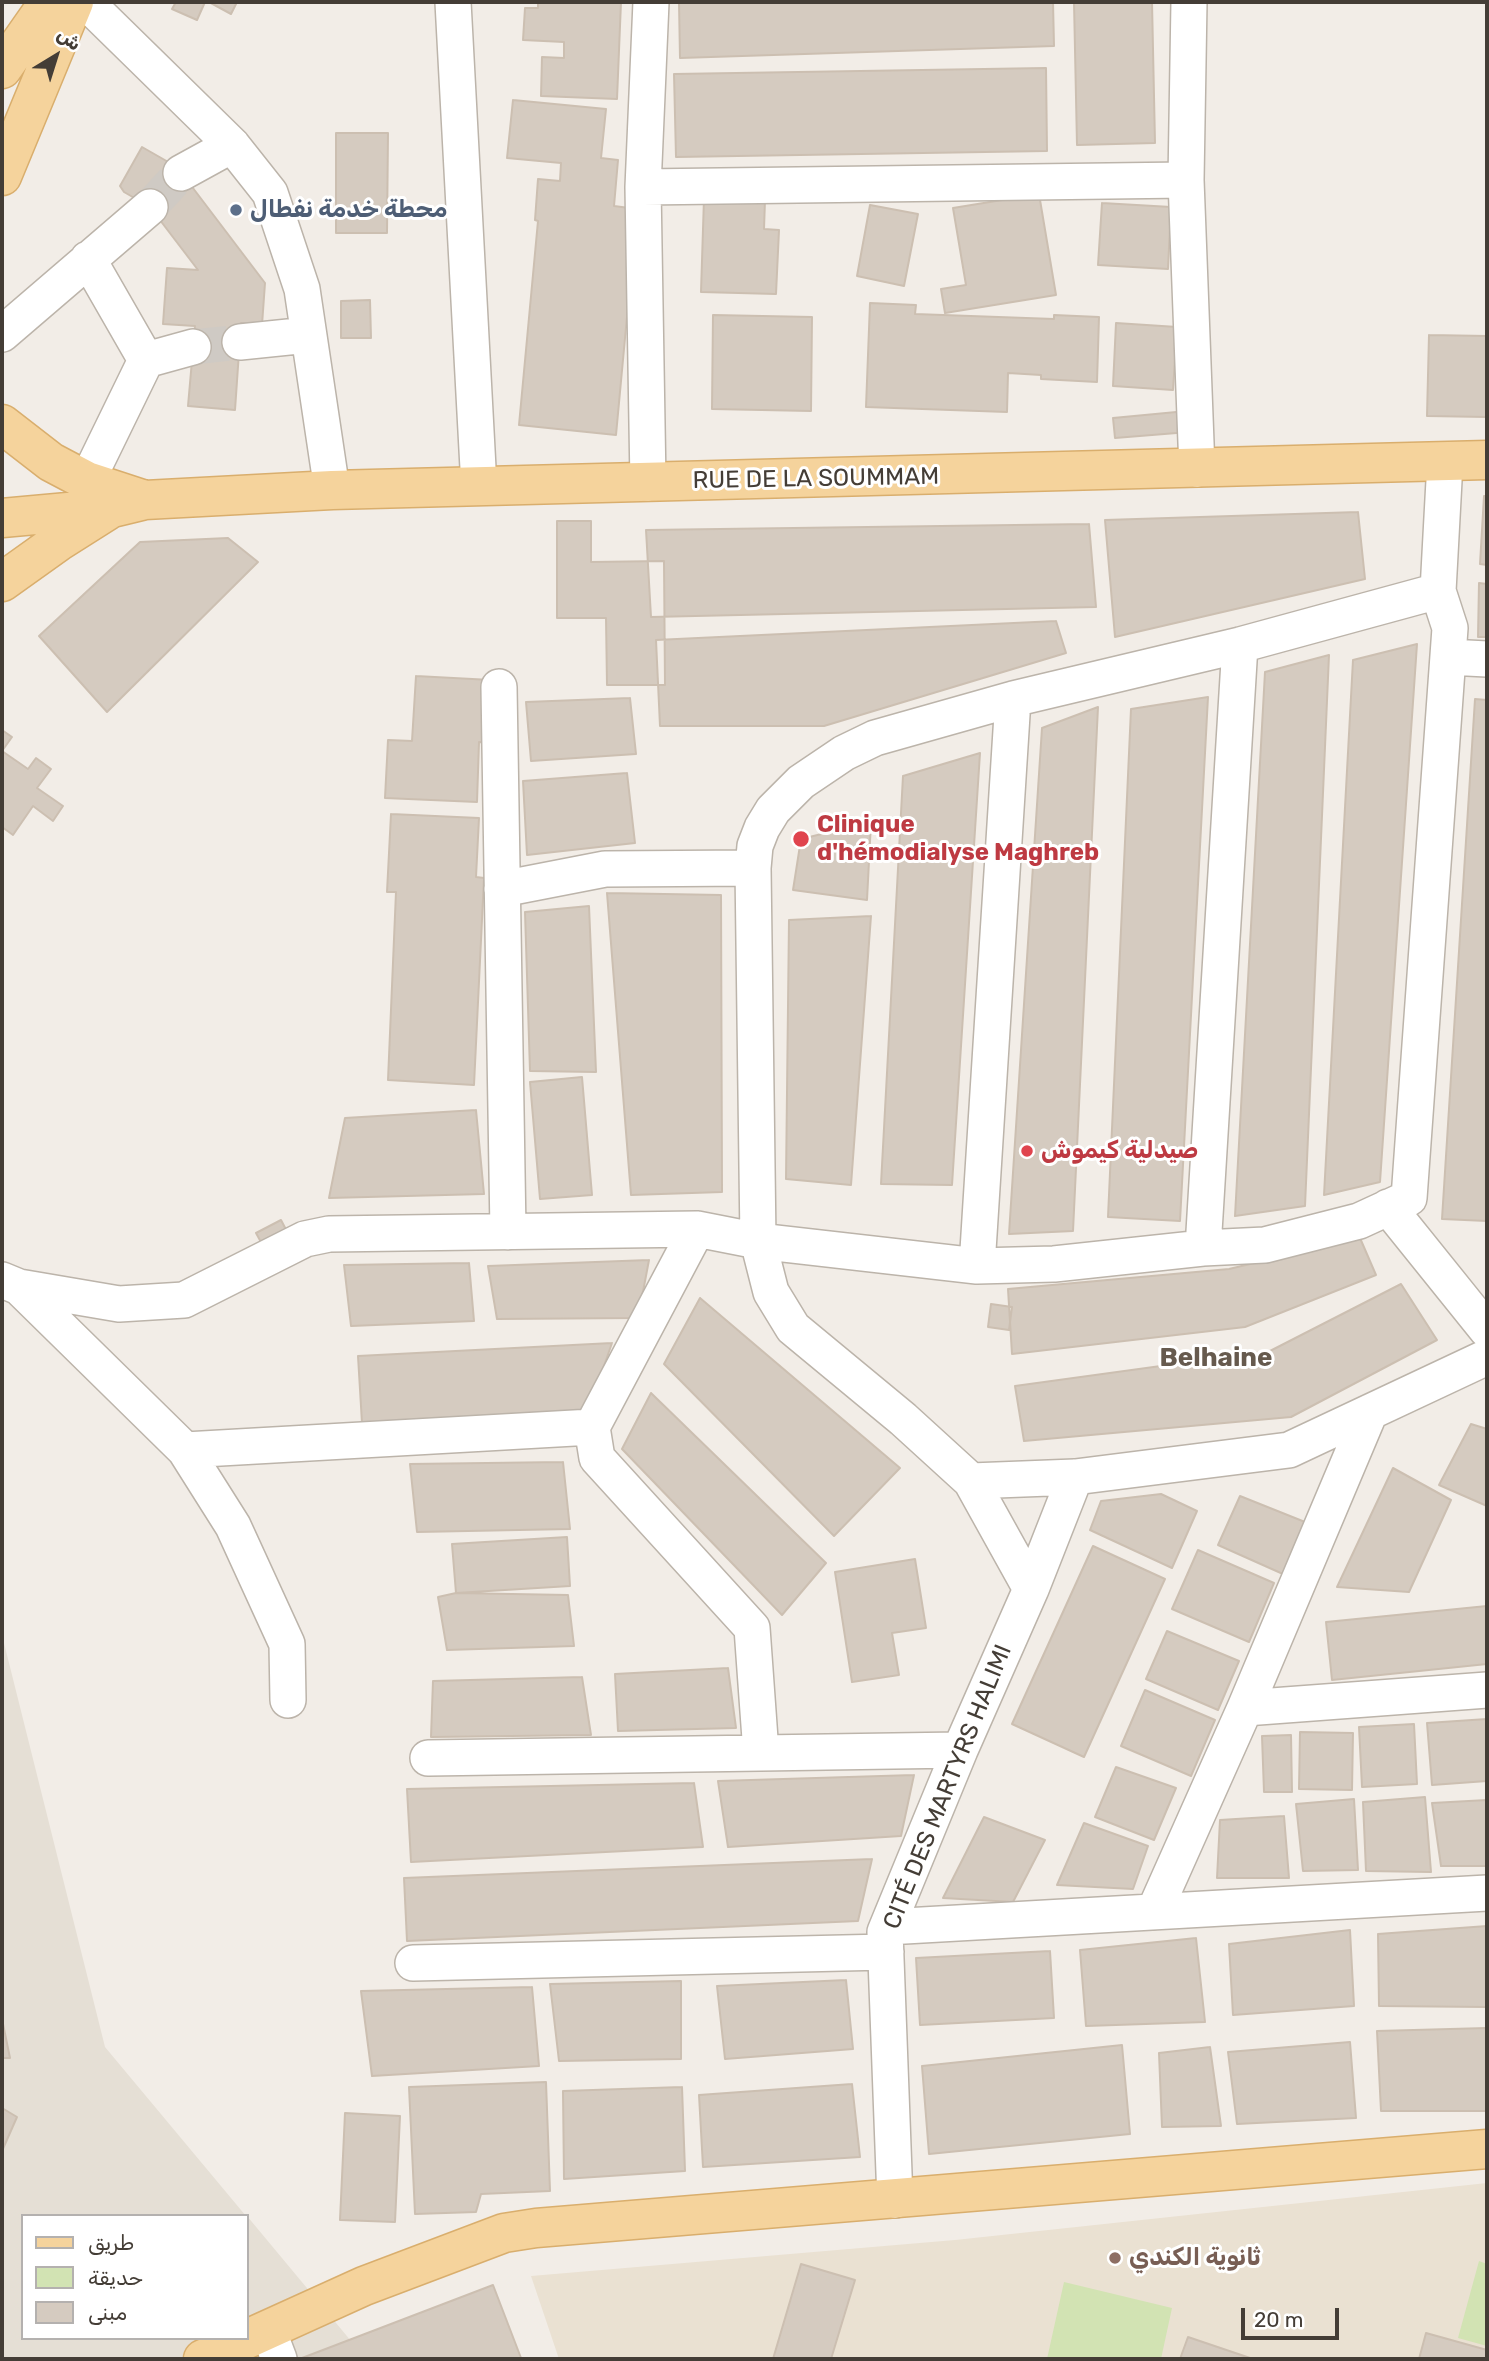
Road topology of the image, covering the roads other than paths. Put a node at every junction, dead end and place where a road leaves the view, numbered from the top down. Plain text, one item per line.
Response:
1 (49, 2) edge
2 (75, 2) edge
3 (86, 2) edge
4 (453, 2) edge
5 (651, 2) edge
6 (1189, 2) edge
7 (2, 69) edge
8 (232, 145) junction
9 (181, 173) tunnel mouth
10 (2, 176) edge
11 (1186, 180) junction
12 (643, 187) junction
13 (150, 207) tunnel mouth
14 (88, 259) junction
15 (2, 334) edge
16 (308, 335) junction
17 (240, 342) tunnel mouth
18 (193, 347) tunnel mouth
19 (146, 360) junction
20 (2, 424) edge
21 (1487, 460) edge
22 (1445, 462) junction
23 (1198, 469) junction
24 (648, 483) junction
25 (479, 487) junction
26 (332, 490) junction
27 (115, 496) junction
28 (2, 518) edge
29 (2, 582) edge
30 (1437, 591) junction
31 (1240, 645) junction
32 (1448, 657) junction
33 (1487, 659) edge
34 (499, 687) dead end
35 (1013, 699) junction
36 (753, 868) junction
37 (502, 889) junction
38 (1388, 1207) junction
39 (697, 1229) junction
40 (508, 1232) junction
41 (758, 1241) junction
42 (1203, 1248) junction
43 (977, 1266) junction
44 (10, 1284) edge
45 (1487, 1330) edge
46 (1487, 1357) edge
47 (1370, 1412) junction
48 (592, 1427) junction
49 (185, 1450) junction
50 (1075, 1477) junction
51 (971, 1481) junction
52 (1031, 1589) junction
53 (1487, 1690) edge
54 (288, 1700) dead end
55 (1245, 1708) junction
56 (960, 1750) junction
57 (761, 1753) junction
58 (428, 1758) dead end
59 (1487, 1893) edge
60 (1154, 1912) junction
61 (887, 1939) junction
62 (413, 1963) dead end
63 (1487, 2149) edge
64 (895, 2200) junction
65 (273, 2344) edge
66 (203, 2359) edge

1 - 7 main road
2 - 10 main road
3 - 8 street
4 - 25 street
5 - 12 street
6 - 11 street
8 - 9 street
8 - 16 street
11 - 12 street
11 - 23 street
12 - 24 street
13 - 14 street
14 - 15 street
14 - 19 street
16 - 17 street
16 - 26 street
18 - 19 street
19 - 27 street
20 - 27 main road
21 - 22 main road, RUE DE LA SOUMMAM
22 - 23 main road, RUE DE LA SOUMMAM
22 - 30 street
23 - 24 main road, RUE DE LA SOUMMAM
24 - 25 main road, RUE DE LA SOUMMAM
25 - 26 main road, RUE DE LA SOUMMAM
26 - 27 main road, RUE DE LA SOUMMAM
27 - 28 main road, RUE DE LA SOUMMAM
27 - 29 main road
30 - 31 street
30 - 32 street
31 - 35 street
31 - 42 street
32 - 33 street
32 - 38 street
34 - 37 street
35 - 36 street
35 - 43 street
36 - 37 street
36 - 41 street
37 - 40 street
38 - 42 street
38 - 45 street
39 - 40 street
39 - 41 street
39 - 48 street
40 - 44 street
41 - 43 street
41 - 51 street
42 - 43 street
44 - 49 street
46 - 47 street
47 - 50 street
47 - 55 street
48 - 49 street
48 - 57 street
49 - 54 street
50 - 51 street
50 - 52 street, CITÉ DES MARTYRS HALIMI
51 - 52 street
52 - 56 street, CITÉ DES MARTYRS HALIMI
53 - 55 street
55 - 60 street
56 - 57 street
56 - 61 street, CITÉ DES MARTYRS HALIMI
57 - 58 street
59 - 60 street
60 - 61 street
61 - 62 street
61 - 64 street, CITÉ DES MARTYRS HALIMI
63 - 64 main road
64 - 65 main road
65 - 66 main road

